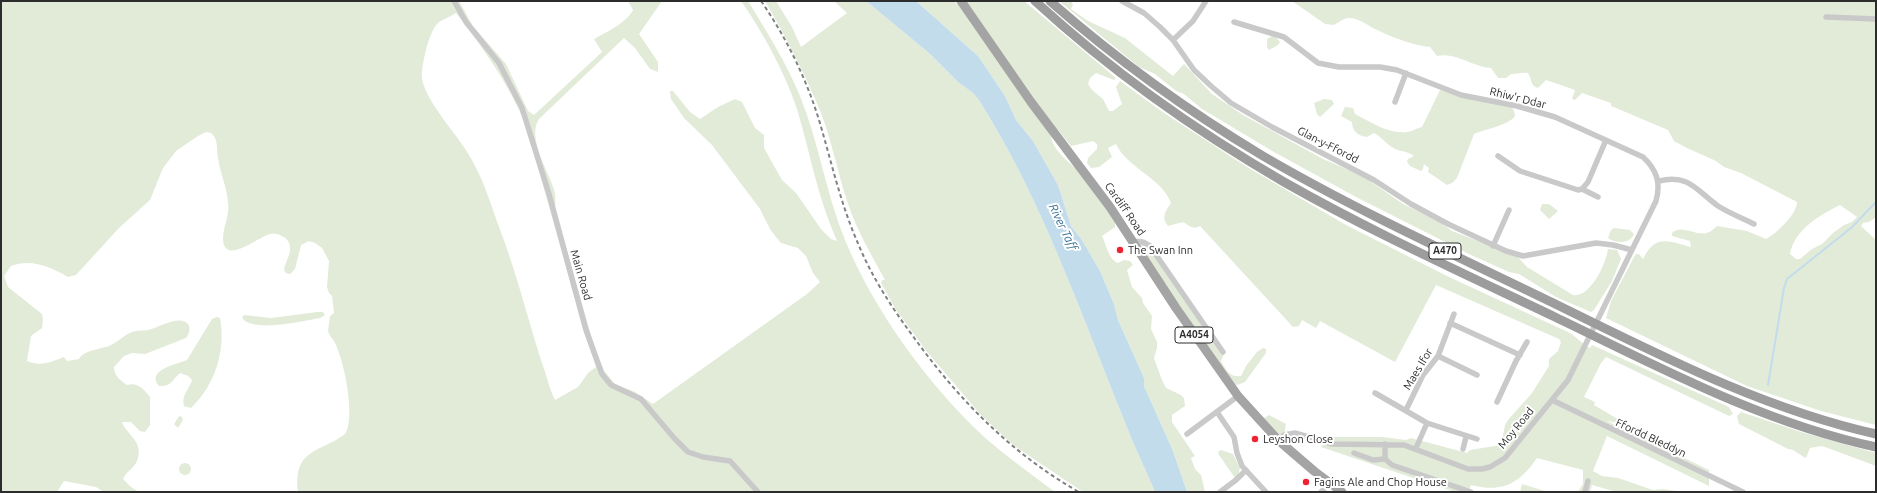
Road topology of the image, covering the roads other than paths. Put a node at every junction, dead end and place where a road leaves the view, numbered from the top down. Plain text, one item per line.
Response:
1 (454, 1) edge
2 (961, 1) edge
3 (1035, 1) edge
4 (1050, 1) edge
5 (1122, 1) edge
6 (1206, 1) edge
7 (1134, 4) edge
8 (1826, 17) dead end
9 (1876, 19) edge
10 (1234, 22) dead end
11 (1173, 40) junction
12 (1406, 73) junction
13 (1395, 102) dead end
14 (1606, 140) junction
15 (1498, 156) dead end
16 (1659, 181) junction
17 (1582, 189) junction
18 (1598, 197) dead end
19 (1509, 210) dead end
20 (1754, 224) dead end
21 (1133, 241) junction
22 (1493, 246) junction
23 (1632, 250) junction
24 (1454, 314) dead end
25 (1450, 323) junction
26 (1527, 342) dead end
27 (1222, 352) dead end
28 (1520, 355) junction
29 (1438, 356) junction
30 (1477, 375) dead end
31 (1375, 393) dead end
32 (1238, 396) junction
33 (1552, 400) junction
34 (1497, 402) dead end
35 (1406, 410) junction
36 (1217, 412) junction
37 (1427, 423) junction
38 (1187, 434) dead end
39 (1876, 434) edge
40 (1466, 437) junction
41 (1278, 440) junction
42 (1478, 440) dead end
43 (1385, 444) junction
44 (1876, 447) edge
45 (1416, 448) junction
46 (1463, 449) dead end
47 (1354, 453) dead end
48 (1385, 459) junction
49 (1246, 470) junction
50 (1588, 481) dead end
51 (1330, 483) junction
52 (758, 492) edge
53 (1220, 492) edge
54 (1266, 492) edge
55 (1321, 492) edge
56 (1342, 492) edge
57 (1471, 492) edge
58 (1585, 492) edge
59 (1743, 492) edge

1 - 52 street, Main Road
2 - 21 main road, Cardiff Road / A4054
3 - 44 highway, A470
4 - 39 highway, A470
5 - 7 street, Glan-y-Ffordd
6 - 11 street
7 - 11 street, Glan-y-Ffordd
8 - 9 street
10 - 12 street, Rhiw'r Ddar
11 - 22 street, Glan-y-Ffordd
12 - 13 street
12 - 14 street, Rhiw'r Ddar
14 - 16 street, Rhiw'r Ddar
14 - 17 street
15 - 17 street
16 - 20 street
16 - 23 street
17 - 18 street
19 - 22 street
21 - 27 street
21 - 32 main road, Cardiff Road / A4054
22 - 23 street, Glan-y-Ffordd
23 - 33 street, Moy Road
24 - 25 street, Maes Ifor
25 - 28 street
25 - 29 street, Maes Ifor
26 - 28 street
28 - 34 street
29 - 30 street
29 - 35 street, Maes Ifor
31 - 35 street
32 - 36 street
32 - 41 main road, Cardiff Road / A4054
33 - 45 street, Moy Road
33 - 59 street, Ffordd Bleddyn
35 - 37 street
36 - 38 street
36 - 49 street
37 - 40 street
37 - 45 street
40 - 42 street
40 - 46 street
41 - 43 street, Moy Road
41 - 51 main road, Cardiff Road / A4054
43 - 45 street, Moy Road
43 - 48 street
47 - 48 street
48 - 57 street
49 - 53 street
49 - 54 street
50 - 58 street
51 - 55 street
51 - 56 main road, Cardiff Road / A4054

